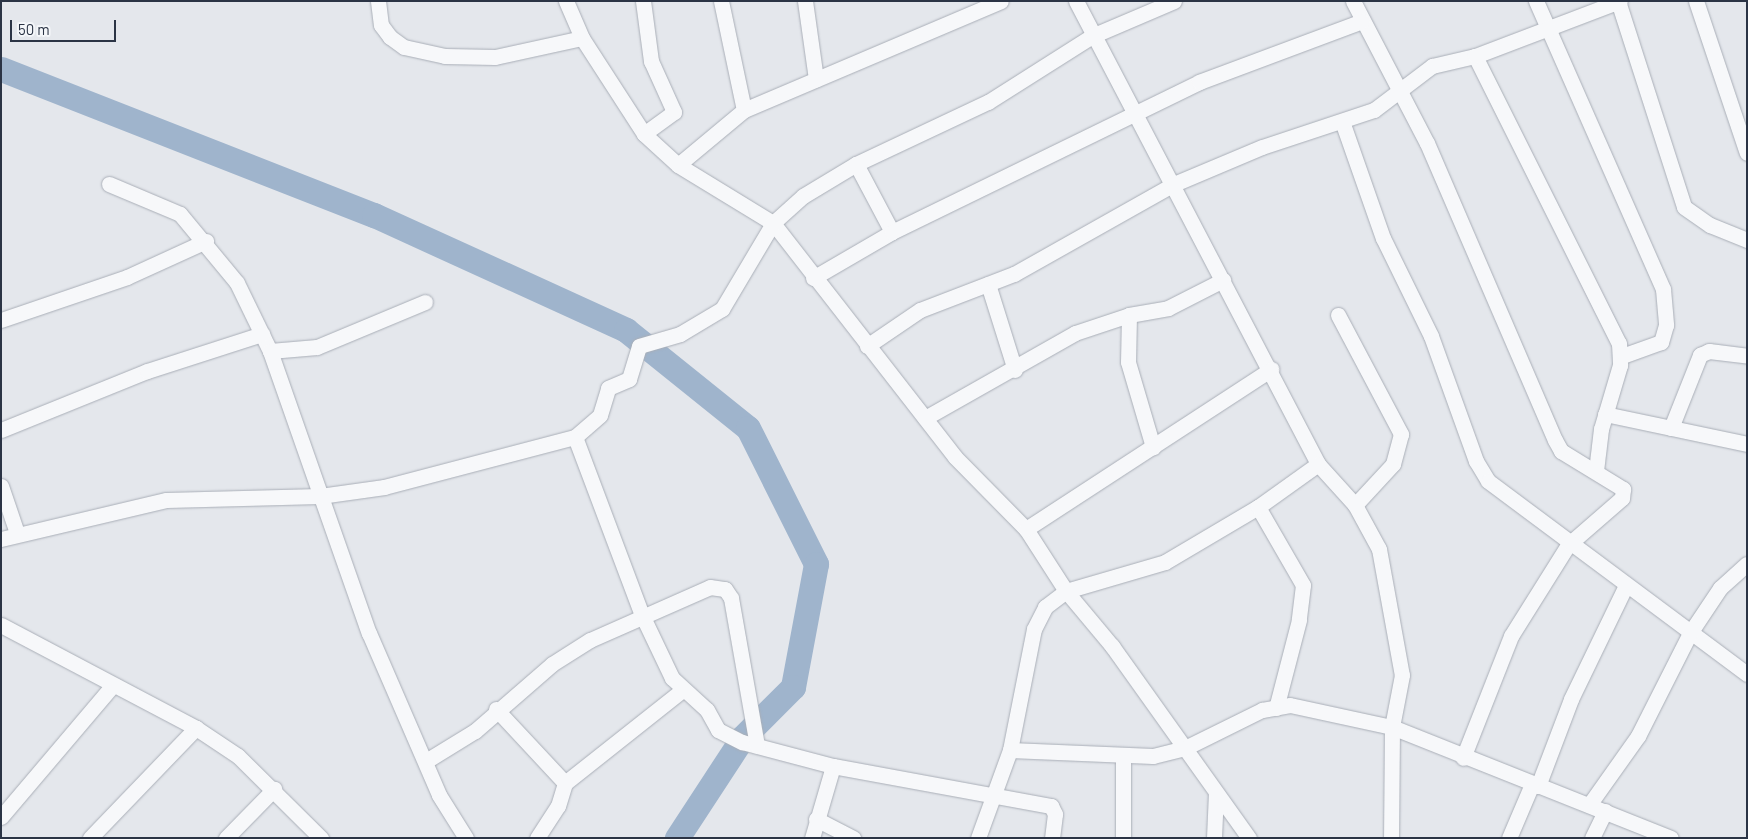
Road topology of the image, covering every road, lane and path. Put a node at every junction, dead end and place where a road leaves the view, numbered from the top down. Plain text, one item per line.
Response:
1 (378, 1) edge
2 (566, 1) edge
3 (643, 1) edge
4 (721, 1) edge
5 (805, 1) edge
6 (1001, 1) edge
7 (1076, 1) edge
8 (1174, 1) edge
9 (1353, 1) edge
10 (1536, 1) edge
11 (1696, 1) edge
12 (1618, 2) edge
13 (1362, 21) junction
14 (1547, 30) junction
15 (1092, 36) junction
16 (582, 38) junction
17 (1475, 56) junction
18 (816, 79) junction
19 (1400, 92) junction
20 (744, 110) junction
21 (1133, 116) junction
22 (1343, 124) junction
23 (644, 134) junction
24 (1747, 153) edge
25 (856, 164) junction
26 (678, 166) junction
27 (109, 184) dead end
28 (1174, 184) junction
29 (773, 223) junction
30 (892, 232) junction
31 (1747, 240) edge
32 (206, 241) junction
33 (813, 278) junction
34 (1222, 280) junction
35 (988, 284) junction
36 (425, 302) dead end
37 (1128, 314) junction
38 (1338, 315) dead end
39 (1, 320) edge
40 (262, 334) junction
41 (868, 346) junction
42 (270, 351) junction
43 (1622, 356) junction
44 (1747, 356) edge
45 (1271, 369) junction
46 (1015, 370) junction
47 (1605, 414) junction
48 (925, 418) junction
49 (1671, 428) junction
50 (1, 430) edge
51 (575, 437) junction
52 (1747, 444) edge
53 (1153, 447) junction
54 (1318, 464) junction
55 (1596, 471) junction
56 (1, 486) edge
57 (320, 496) junction
58 (1355, 505) junction
59 (1258, 507) junction
60 (1026, 529) junction
61 (17, 532) junction
62 (1, 539) edge
63 (1568, 545) junction
64 (1747, 564) edge
65 (1626, 585) junction
66 (1066, 591) junction
67 (642, 615) junction
68 (4, 631) edge
69 (1690, 633) junction
70 (1747, 674) edge
71 (113, 685) junction
72 (681, 690) junction
73 (1276, 708) junction
74 (496, 709) junction
75 (1392, 727) junction
76 (196, 728) junction
77 (757, 746) junction
78 (1185, 748) junction
79 (1010, 750) junction
80 (1123, 758) junction
81 (1463, 758) junction
82 (426, 760) junction
83 (833, 766) junction
84 (565, 783) junction
85 (1535, 785) junction
86 (274, 789) junction
87 (1216, 793) junction
88 (995, 799) junction
89 (1589, 805) junction
90 (1605, 811) junction
91 (1, 817) edge
92 (816, 819) junction
93 (100, 835) edge
94 (226, 838) edge
95 (321, 838) edge
96 (466, 838) edge
97 (537, 838) edge
98 (812, 838) edge
99 (853, 838) edge
100 (978, 838) edge
101 (1052, 838) edge
102 (1123, 838) edge
103 (1214, 838) edge
104 (1249, 838) edge
105 (1391, 838) edge
106 (1509, 838) edge
107 (1592, 838) edge
108 (1671, 838) edge

1 - 16 street
2 - 16 street
3 - 23 street
4 - 20 street
5 - 18 street
6 - 18 street
7 - 15 street
8 - 15 street
9 - 13 street
10 - 14 street
11 - 24 street
12 - 14 street
12 - 31 street
13 - 19 street
13 - 21 street
14 - 17 street
14 - 43 street
15 - 21 street
15 - 25 street
16 - 23 street
17 - 19 street
17 - 43 street
18 - 20 street
19 - 22 street
19 - 55 street
20 - 26 street
21 - 28 street
21 - 30 street
22 - 28 street
22 - 63 street
23 - 26 street
25 - 29 street
25 - 30 street
26 - 29 street
27 - 32 street
28 - 34 street
28 - 35 street
29 - 33 street
29 - 51 street
30 - 33 street
32 - 39 street
32 - 40 street
33 - 41 street
34 - 37 street
34 - 45 street
35 - 41 street
35 - 46 street
36 - 42 street
37 - 46 street
37 - 53 street
38 - 58 street
40 - 42 street
40 - 50 street
41 - 48 street
42 - 57 street
43 - 47 street
44 - 49 street
45 - 53 street
45 - 54 street
46 - 48 street
47 - 49 street
47 - 55 street
48 - 60 street
49 - 52 street
51 - 57 street
51 - 67 street
53 - 60 street
54 - 58 street
54 - 59 street
55 - 63 street
56 - 61 street
57 - 61 street
57 - 82 street
58 - 75 street
59 - 66 street
59 - 73 street
60 - 66 street
61 - 62 street
63 - 65 street
63 - 81 street
64 - 69 street
65 - 69 street
65 - 85 street
66 - 78 street
66 - 79 street
67 - 72 street
67 - 74 street
67 - 77 street
68 - 71 street
69 - 70 street
69 - 89 street
71 - 76 street
71 - 91 street
72 - 77 street
72 - 84 street
73 - 75 street
73 - 78 street
74 - 82 street
74 - 84 street
75 - 81 street
75 - 105 street
76 - 86 street
76 - 93 street
77 - 83 street
78 - 80 street
78 - 87 street
79 - 80 street
79 - 88 street
80 - 102 street
81 - 85 street
82 - 96 street
83 - 88 street
83 - 92 street
84 - 97 street
85 - 89 street
85 - 106 street
86 - 94 street
86 - 95 street
87 - 103 street
87 - 104 street
88 - 100 street
88 - 101 street
89 - 90 street
90 - 107 street
90 - 108 street
92 - 98 street
92 - 99 street

